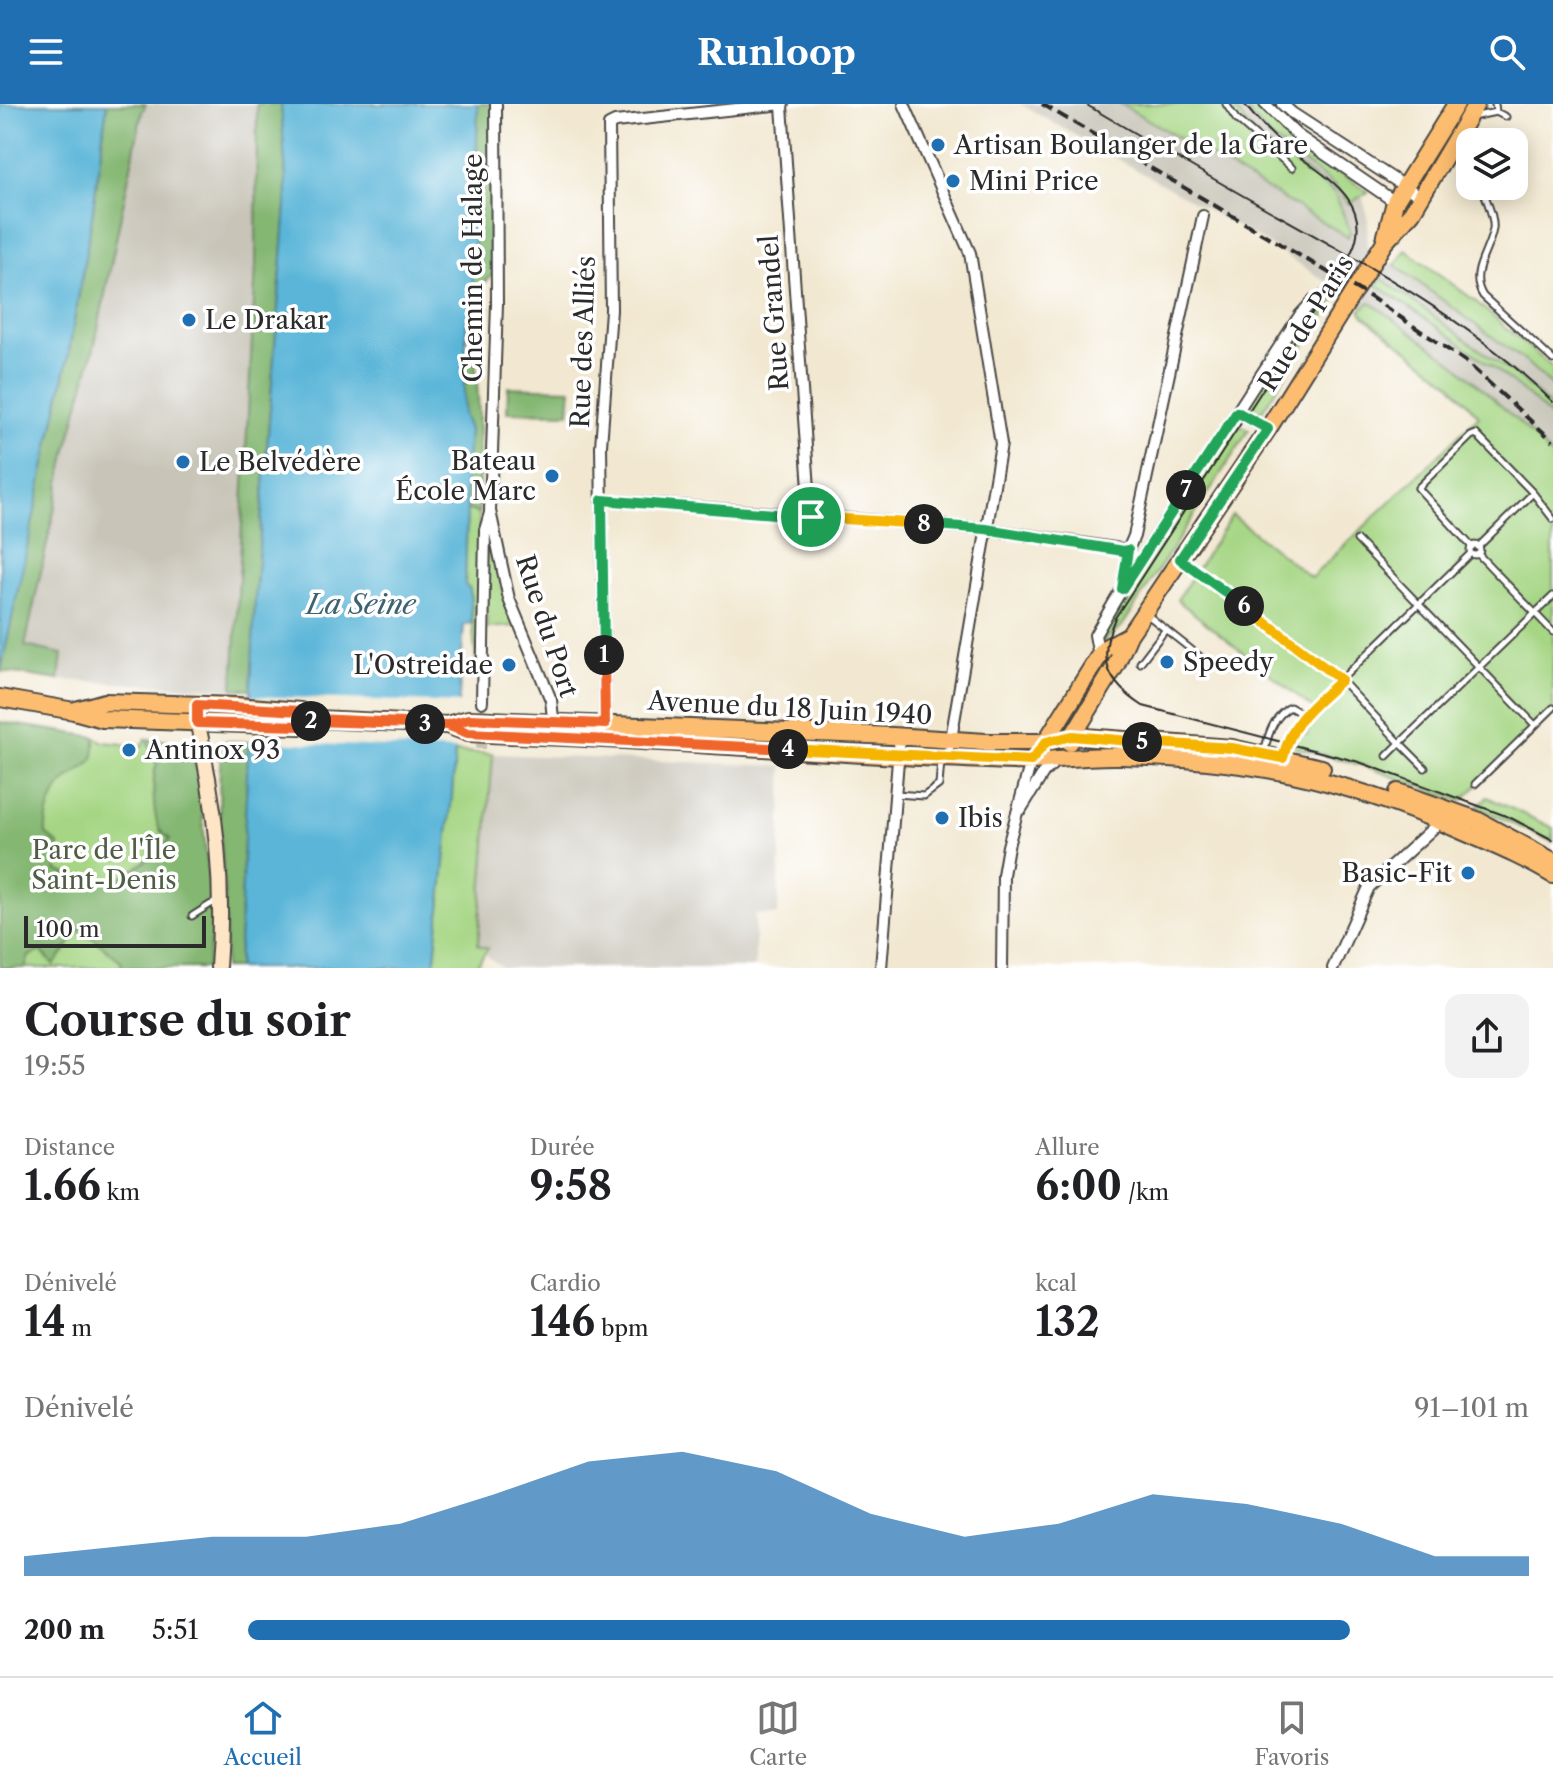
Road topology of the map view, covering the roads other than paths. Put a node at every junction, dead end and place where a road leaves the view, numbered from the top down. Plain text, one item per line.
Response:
1 (496, 104) edge
2 (904, 104) edge
3 (1226, 104) edge
4 (1265, 104) edge
5 (1282, 104) edge
6 (1456, 104) edge
7 (1495, 104) edge
8 (783, 105) edge
9 (1473, 111) edge
10 (1496, 112) junction
11 (1506, 117) dead end
12 (1456, 140) edge
13 (1292, 168) dead end
14 (1404, 186) junction
15 (1421, 197) junction
16 (1486, 200) edge
17 (1395, 202) junction
18 (1412, 212) junction
19 (1203, 216) dead end
20 (1384, 243) junction
21 (1313, 301) dead end
22 (1553, 360) edge
23 (1237, 412) junction
24 (1268, 429) junction
25 (494, 433) joint
26 (1533, 493) junction
27 (602, 500) junction
28 (490, 511) junction
29 (811, 517) junction
30 (1553, 519) edge
31 (986, 529) junction
32 (1357, 540) dead end
33 (1128, 550) junction
34 (1475, 550) junction
35 (1180, 559) junction
36 (1122, 589) junction
37 (1553, 596) edge
38 (1419, 604) junction
39 (1144, 613) junction
40 (1535, 613) junction
41 (1166, 629) junction
42 (1553, 632) edge
43 (1129, 635) junction
44 (1099, 656) junction
45 (1203, 659) dead end
46 (1140, 663) dead end
47 (1478, 666) junction
48 (1341, 680) junction
49 (3, 699) edge
50 (482, 702) tunnel mouth
51 (197, 705) junction
52 (1553, 708) edge
53 (74, 711) junction
54 (1302, 714) junction
55 (316, 719) junction
56 (197, 723) junction
57 (1535, 725) junction
58 (554, 730) junction
59 (605, 731) junction
60 (900, 736) junction
61 (1072, 736) junction
62 (951, 740) junction
63 (1046, 742) junction
64 (1400, 743) junction
65 (1264, 754) junction
66 (899, 756) junction
67 (1387, 756) dead end
68 (1060, 757) junction
69 (944, 758) junction
70 (1283, 758) junction
71 (1031, 761) junction
72 (1425, 768) dead end
73 (1475, 784) dead end
74 (895, 794) junction
75 (1016, 818) junction
76 (1441, 821) junction
77 (1553, 861) edge
78 (1553, 875) edge
79 (221, 901) junction
80 (192, 916) dead end
81 (218, 968) edge
82 (881, 968) edge
83 (1002, 968) edge
84 (1333, 968) edge

1 - 25 street, Chemin de Halage
2 - 31 street
3 - 13 lane
4 - 17 street
5 - 14 street
6 - 14 main road, Rue de Paris
7 - 10 lane
8 - 27 street, Rue des Alliés
8 - 29 street, Rue Grandel
9 - 10 lane
10 - 11 lane
12 - 15 main road, Rue de Paris
14 - 15 street
14 - 17 main road, Rue de Paris
15 - 18 main road, Rue de Paris
16 - 22 lane
17 - 18 main road
17 - 20 main road, Rue de Paris
18 - 20 main road, Rue de Paris
19 - 33 street
20 - 24 main road, Rue de Paris
21 - 23 street, Rue de Paris
23 - 24 street, Rue de Paris
23 - 36 street, Rue de Paris
24 - 35 main road, Rue de Paris
25 - 28 street, Rue du Port
26 - 30 lane
26 - 34 lane
26 - 34 lane
27 - 29 street
27 - 59 street, Rue des Alliés
28 - 50 street
28 - 58 street, Rue du Port
29 - 31 street
31 - 33 street
31 - 62 street
32 - 38 lane
33 - 36 street
34 - 38 lane
34 - 40 lane
35 - 39 main road, Rue de Paris
35 - 48 lane
36 - 44 street, Rue de Paris
37 - 40 lane
38 - 47 lane
38 - 48 lane
39 - 41 lane
39 - 43 main road, Rue de Paris
40 - 42 lane
40 - 47 lane
41 - 45 lane
41 - 46 lane
43 - 44 main road, Rue de Paris
43 - 61 main road, Rue de Paris
44 - 63 main road, Rue de Paris
47 - 57 lane
47 - 64 lane
48 - 54 lane
48 - 64 lane
49 - 53 main road
51 - 53 main road
51 - 55 main road
51 - 56 main road
52 - 57 lane
53 - 56 main road
54 - 65 lane
54 - 70 lane
55 - 56 main road
55 - 58 main road, Avenue du 18 Juin 1940, bridge
56 - 79 street
57 - 73 lane
58 - 59 main road, Avenue du 18 Juin 1940
59 - 60 main road, Avenue du 18 Juin 1940
59 - 66 main road, Avenue du 18 Juin 1940
60 - 62 main road, Avenue du 18 Juin 1940
60 - 66 street
61 - 63 main road, Avenue du 18 Juin 1940
61 - 65 main road, Avenue du 18 Juin 1940
61 - 68 main road, Rue de Paris
62 - 63 main road, Avenue du 18 Juin 1940
62 - 69 street
63 - 71 main road, Rue de Paris
64 - 67 lane
64 - 72 lane
65 - 70 main road, Avenue du 18 Juin 1940
66 - 69 main road, Avenue du 18 Juin 1940
66 - 74 street
68 - 71 main road, Avenue du 18 Juin 1940
68 - 75 street
68 - 76 main road, Avenue du 18 Juin 1940
69 - 71 main road, Avenue du 18 Juin 1940
69 - 74 lane
70 - 77 main road, Avenue du 18 Juin 1940
71 - 75 street
74 - 82 street
75 - 83 street
76 - 78 main road, Avenue du 18 Juin 1940
76 - 84 street
79 - 80 lane
79 - 81 street

